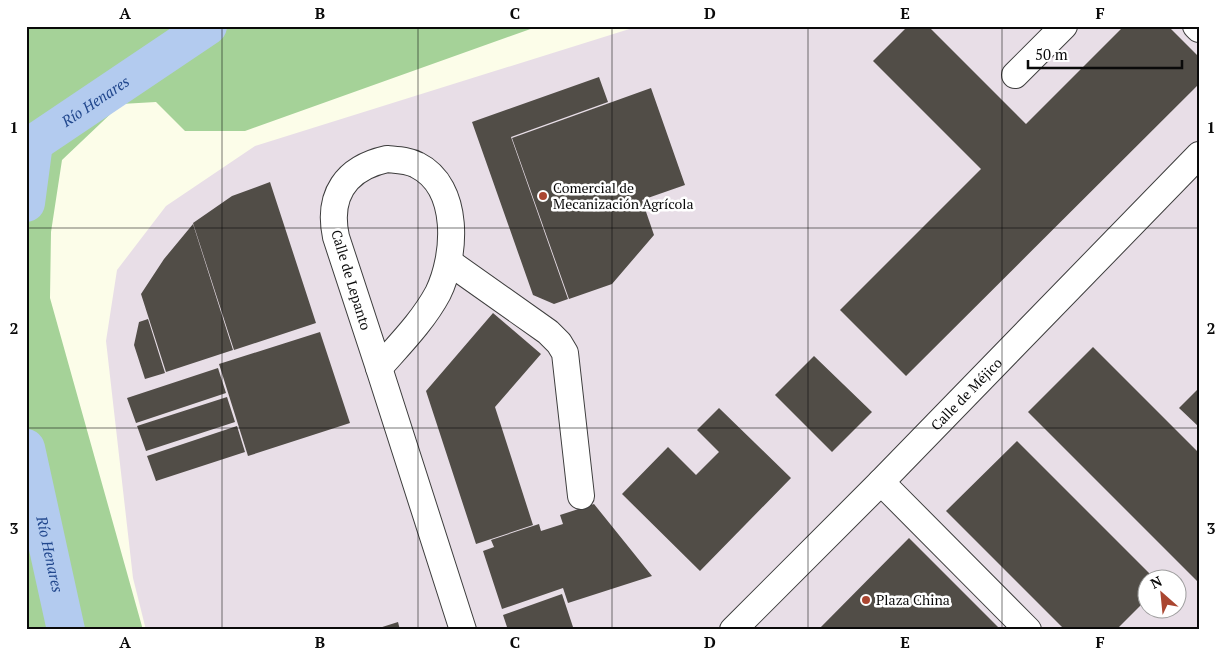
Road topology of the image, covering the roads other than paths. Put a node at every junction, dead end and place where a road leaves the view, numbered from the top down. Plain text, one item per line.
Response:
1 (1064, 26) edge
2 (1196, 26) edge
3 (1199, 29) edge
4 (1015, 75) dead end
5 (1199, 154) edge
6 (449, 262) junction
7 (378, 368) junction
8 (881, 482) junction
9 (581, 496) dead end
10 (463, 630) edge
11 (733, 630) edge
12 (1028, 630) edge

1 - 4 street
2 - 3 street
5 - 8 street, Calle de Méjico
6 - 7 street, Calle de Lepanto
6 - 7 street, Calle de Lepanto
6 - 9 street
7 - 10 street, Calle de Lepanto
8 - 11 street, Calle de Méjico
8 - 12 street

